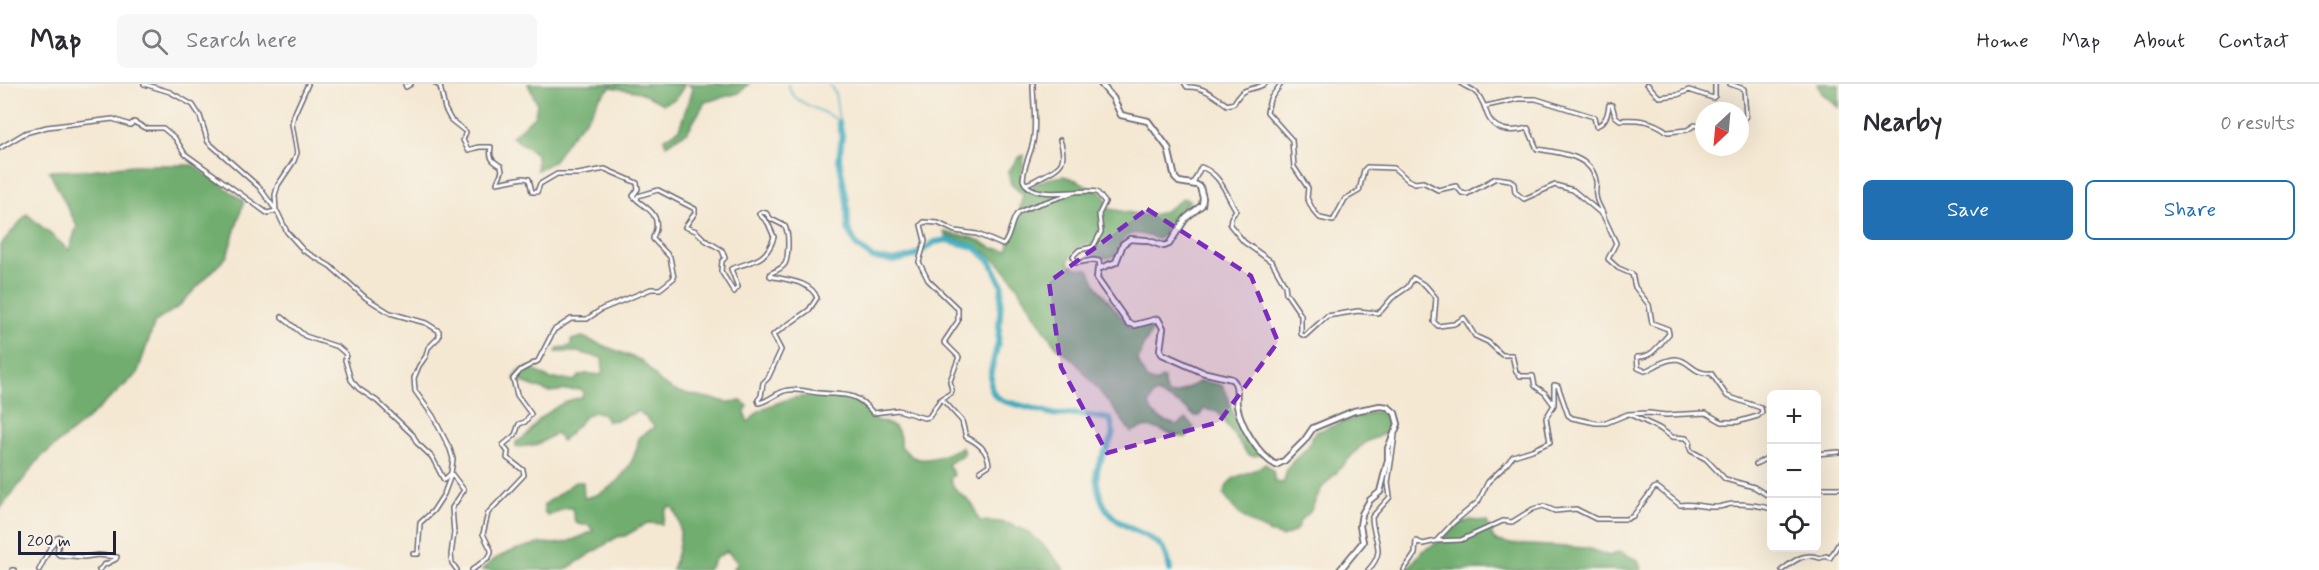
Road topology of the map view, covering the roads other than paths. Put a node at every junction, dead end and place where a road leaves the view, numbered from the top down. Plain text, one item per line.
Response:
1 (144, 84) edge
2 (308, 84) edge
3 (405, 84) edge
4 (411, 84) edge
5 (436, 84) edge
6 (1033, 84) edge
7 (1101, 84) edge
8 (1185, 84) edge
9 (1265, 84) edge
10 (1281, 84) edge
11 (1462, 84) edge
12 (1647, 84) edge
13 (1715, 84) edge
14 (1730, 84) edge
15 (1745, 102) edge
16 (1485, 106) junction
17 (1695, 125) edge
18 (1060, 140) dead end
19 (0, 148) edge
20 (1192, 183) junction
21 (1024, 184) junction
22 (1071, 193) junction
23 (637, 200) junction
24 (276, 211) junction
25 (1603, 215) junction
26 (1100, 268) junction
27 (282, 317) dead end
28 (942, 399) junction
29 (1554, 405) junction
30 (1628, 414) junction
31 (1395, 435) junction
32 (1839, 452) edge
33 (1821, 454) edge
34 (1767, 458) edge
35 (1756, 464) dead end
36 (980, 471) dead end
37 (451, 473) junction
38 (1821, 488) edge
39 (1839, 488) edge
40 (1767, 495) edge
41 (1767, 508) edge
42 (1436, 541) junction
43 (1839, 543) edge
44 (413, 554) dead end
45 (39, 570) edge
46 (99, 570) edge
47 (457, 570) edge
48 (472, 570) edge
49 (1340, 570) edge
50 (1368, 570) edge
51 (1404, 570) edge
52 (1782, 570) edge

1 - 24 street
2 - 24 street
3 - 4 street
5 - 23 street
6 - 21 street
7 - 20 main road
8 - 9 street
10 - 25 street
11 - 16 street
12 - 13 street
14 - 15 street
16 - 17 street
16 - 25 street
18 - 21 street
19 - 24 street
20 - 26 main road
20 - 29 street
21 - 22 street
22 - 26 street
22 - 28 street
23 - 28 street
23 - 48 street
24 - 37 street
25 - 30 street
26 - 31 main road
27 - 37 street
28 - 36 street
29 - 30 street
29 - 42 street
30 - 40 street
31 - 49 main road
31 - 50 street
32 - 33 street
34 - 35 street
37 - 44 street
37 - 47 street
38 - 39 street
41 - 42 street
42 - 51 street
43 - 52 street
45 - 46 street

